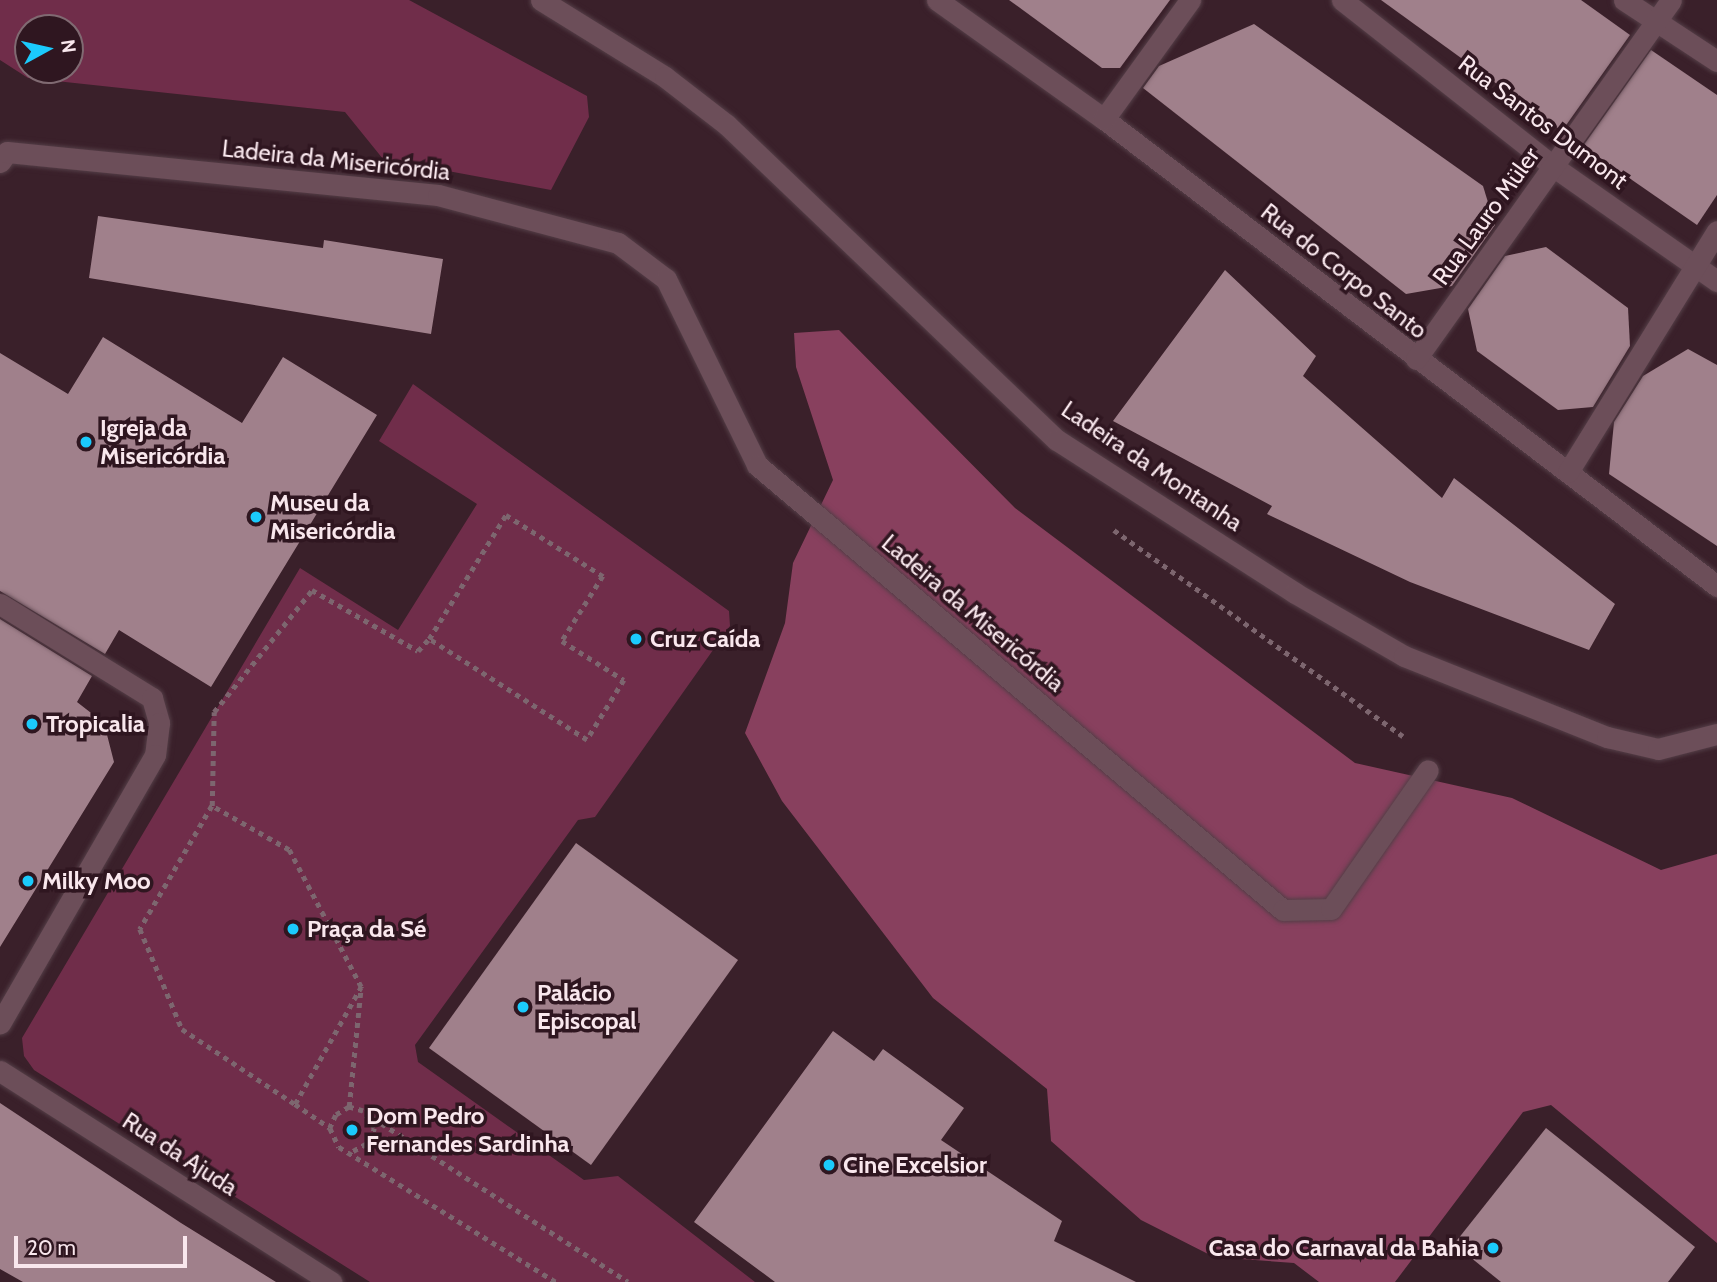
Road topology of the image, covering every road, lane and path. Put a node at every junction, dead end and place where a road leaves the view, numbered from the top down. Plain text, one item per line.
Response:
1 (541, 0) edge
2 (937, 0) edge
3 (1190, 0) edge
4 (1342, 0) edge
5 (1624, 0) edge
6 (1671, 0) edge
7 (1656, 23) junction
8 (1717, 61) edge
9 (1104, 119) junction
10 (0, 162) edge
11 (1554, 167) junction
12 (1717, 231) edge
13 (1695, 266) junction
14 (1717, 281) edge
15 (1416, 359) junction
16 (1568, 472) junction
17 (1108, 526) dead end
18 (1717, 586) edge
19 (0, 604) edge
20 (429, 639) junction
21 (1717, 734) edge
22 (1428, 771) joint
23 (212, 806) junction
24 (361, 987) junction
25 (0, 1024) edge
26 (0, 1071) edge
27 (295, 1104) junction
28 (349, 1107) junction
29 (369, 1116) junction
30 (330, 1128) junction
31 (353, 1151) junction
32 (331, 1282) edge
33 (556, 1282) edge
34 (628, 1282) edge

1 - 21 street, Ladeira da Montanha
2 - 9 street, Rua do Corpo Santo
3 - 9 street
4 - 11 street, Rua Santos Dumont
5 - 7 street
6 - 7 street, Rua Lauro Müler
7 - 8 street
7 - 11 street, Rua Lauro Müler
9 - 15 street, Rua do Corpo Santo
10 - 22 street, Ladeira da Misericórdia
11 - 13 street, Rua Santos Dumont
11 - 15 street, Rua Lauro Müler
12 - 13 street
13 - 14 street, Rua Santos Dumont
13 - 16 street
15 - 16 street, Rua do Corpo Santo
16 - 18 street, Rua do Corpo Santo
17 - 22 path
19 - 25 street
20 - 20 path
20 - 23 path
23 - 24 path
23 - 27 path
24 - 27 path
24 - 28 path
26 - 32 street, Rua da Ajuda
27 - 30 path
28 - 29 path
28 - 30 path
29 - 31 path
29 - 34 path
30 - 31 path
31 - 33 path

